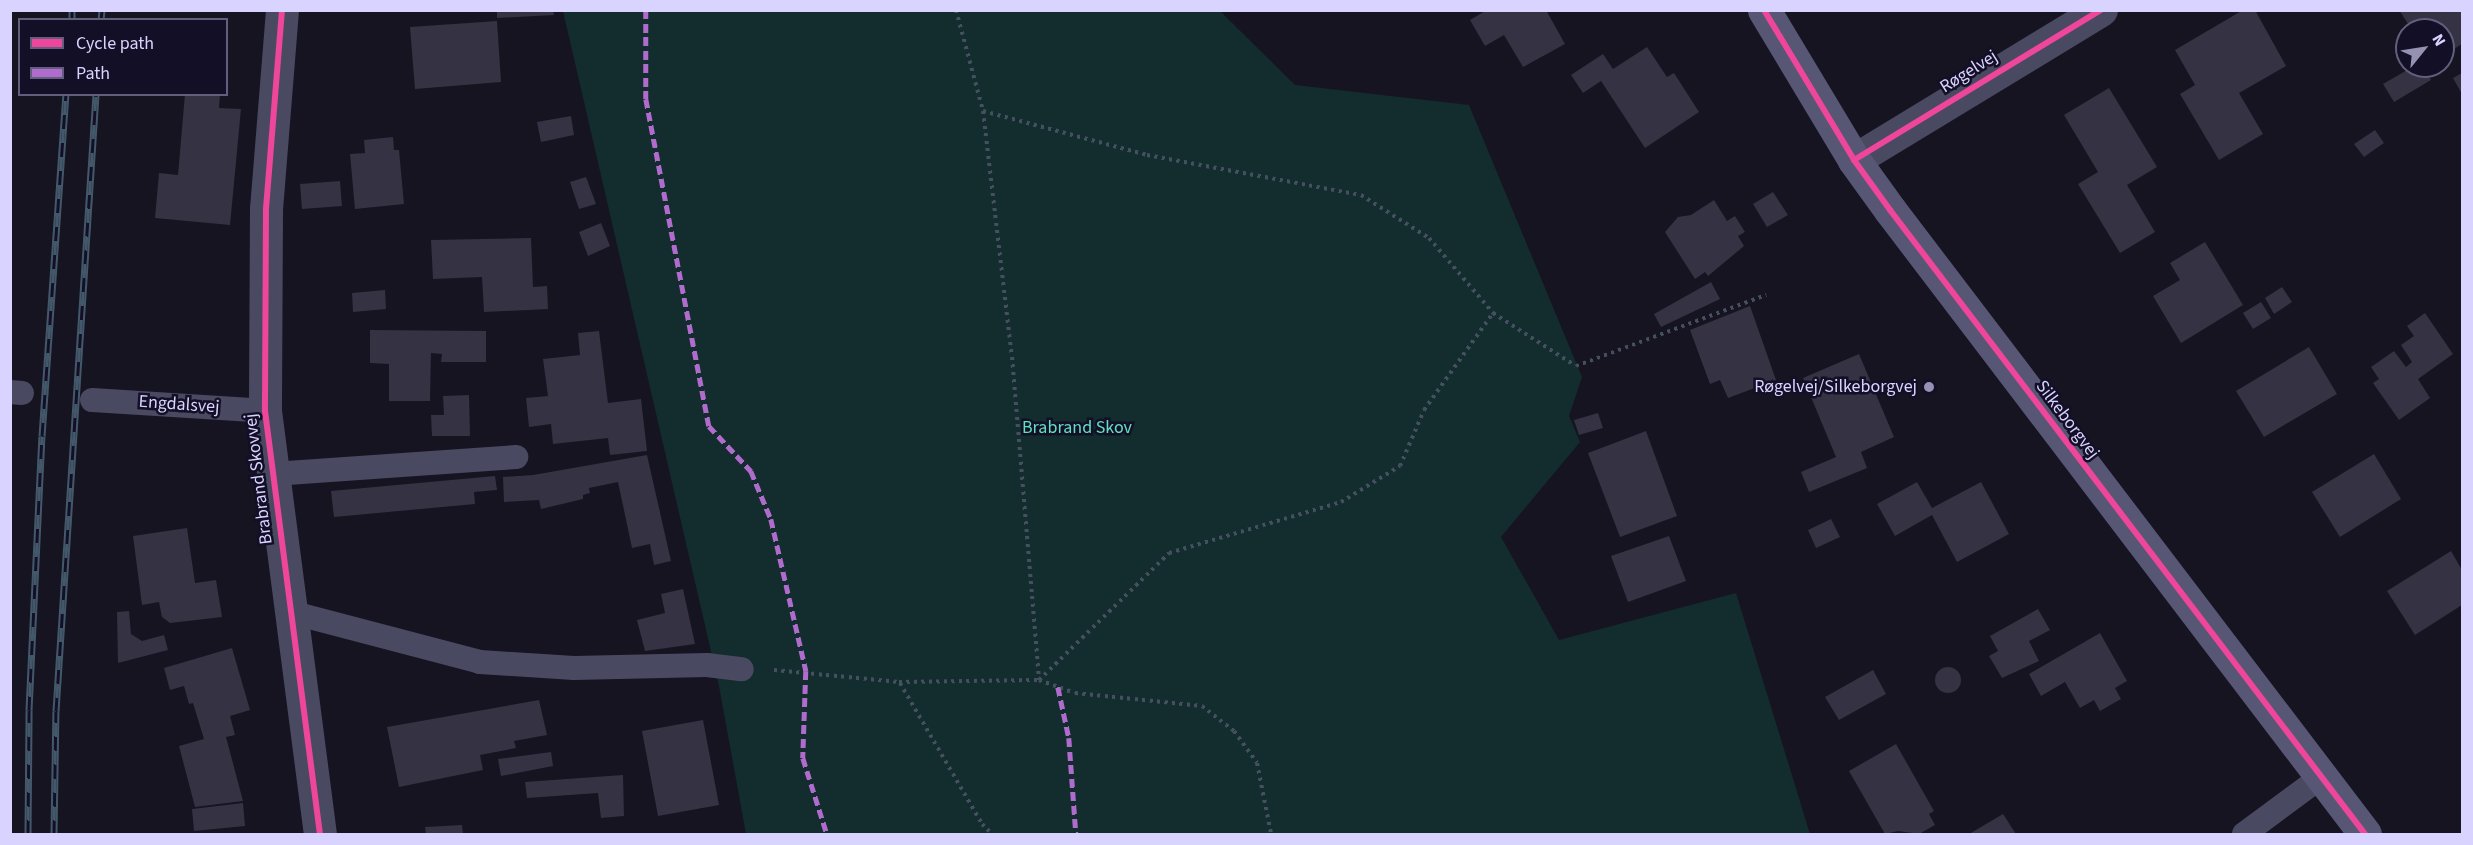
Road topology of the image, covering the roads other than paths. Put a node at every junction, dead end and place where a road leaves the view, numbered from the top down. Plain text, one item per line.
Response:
1 (282, 10) edge
2 (1764, 10) edge
3 (2101, 10) edge
4 (1854, 160) junction
5 (92, 400) dead end
6 (265, 411) junction
7 (516, 457) dead end
8 (273, 474) junction
9 (290, 612) junction
10 (742, 669) road end
11 (2321, 777) junction
12 (320, 834) edge
13 (2244, 834) edge
14 (2365, 834) edge

1 - 6 street, Brabrand Skovvej
2 - 4 main road, Silkeborgvej
3 - 4 street, Røgelvej
4 - 11 main road, Silkeborgvej
5 - 6 lane, Engdalsvej
6 - 8 street, Brabrand Skovvej
7 - 8 lane
8 - 9 street, Brabrand Skovvej
9 - 10 lane
9 - 12 street, Brabrand Skovvej
11 - 13 lane
11 - 14 main road, Silkeborgvej

